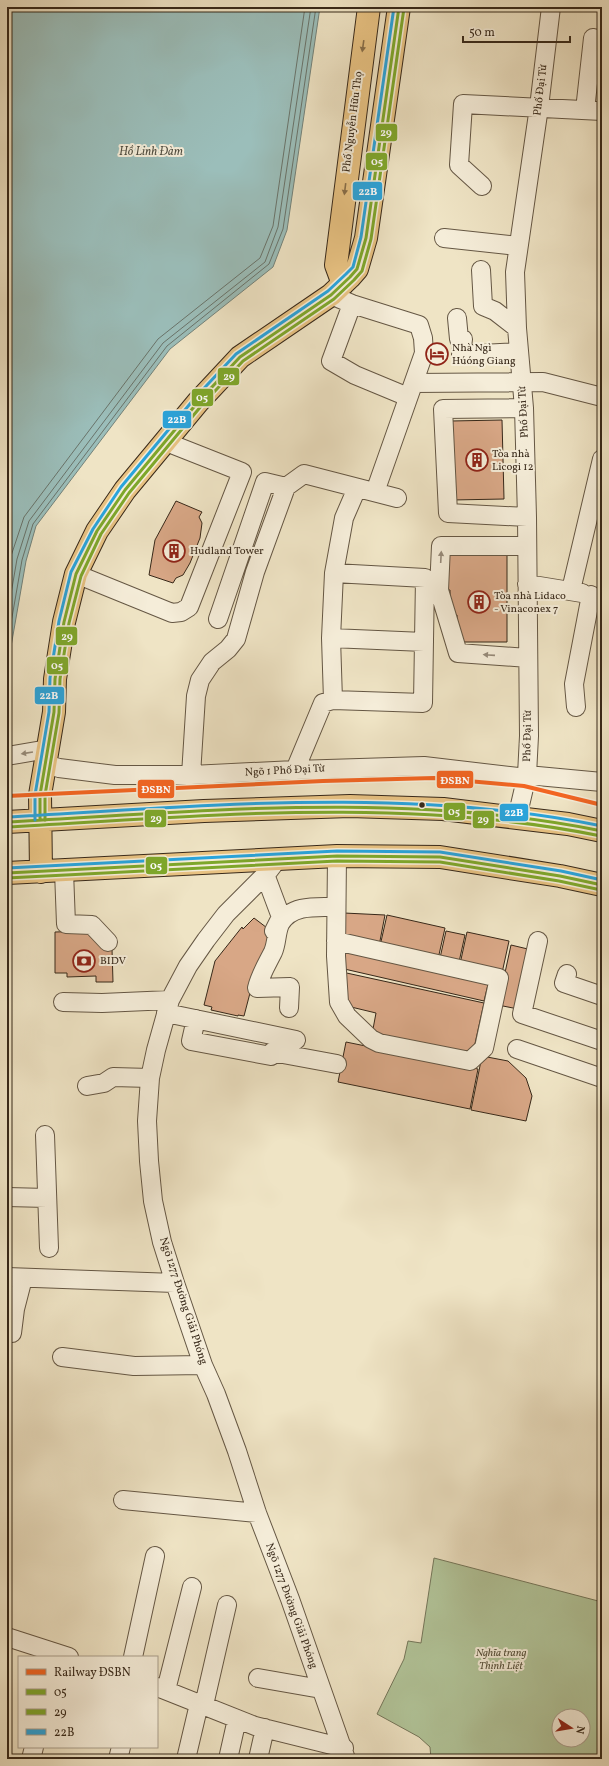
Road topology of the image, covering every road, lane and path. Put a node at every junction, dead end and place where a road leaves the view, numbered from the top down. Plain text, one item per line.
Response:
1 (369, 7) edge
2 (399, 7) edge
3 (551, 7) edge
4 (602, 40) edge
5 (539, 107) junction
6 (593, 111) edge
7 (482, 186) dead end
8 (444, 238) dead end
9 (518, 246) junction
10 (481, 270) dead end
11 (337, 290) junction
12 (352, 304) junction
13 (457, 318) dead end
14 (517, 328) junction
15 (519, 352) junction
16 (522, 382) junction
17 (411, 390) junction
18 (602, 397) edge
19 (524, 408) junction
20 (166, 442) junction
21 (602, 459) edge
22 (286, 487) junction
23 (357, 488) junction
24 (375, 492) junction
25 (397, 498) dead end
26 (527, 517) junction
27 (528, 546) junction
28 (334, 573) junction
29 (76, 574) junction
30 (527, 584) junction
31 (571, 590) junction
32 (596, 597) edge
33 (218, 619) dead end
34 (331, 638) junction
35 (424, 642) junction
36 (528, 658) junction
37 (333, 700) junction
38 (576, 707) dead end
39 (47, 754) junction
40 (7, 756) edge
41 (296, 770) junction
42 (191, 775) junction
43 (527, 775) junction
44 (602, 782) edge
45 (517, 818) junction
46 (40, 820) junction
47 (7, 822) edge
48 (602, 831) edge
49 (336, 856) junction
50 (272, 866) junction
51 (64, 871) junction
52 (41, 872) junction
53 (7, 873) edge
54 (602, 885) edge
55 (336, 908) junction
56 (274, 932) dead end
57 (336, 941) junction
58 (538, 941) dead end
59 (108, 942) dead end
60 (567, 974) dead end
61 (602, 996) edge
62 (63, 1002) dead end
63 (168, 1006) junction
64 (289, 1008) dead end
65 (196, 1020) junction
66 (296, 1040) dead end
67 (602, 1041) edge
68 (517, 1049) dead end
69 (338, 1064) dead end
70 (150, 1078) junction
71 (602, 1078) edge
72 (87, 1086) dead end
73 (45, 1135) dead end
74 (7, 1197) edge
75 (47, 1198) junction
76 (48, 1248) dead end
77 (15, 1278) edge
78 (175, 1283) junction
79 (7, 1333) edge
80 (62, 1357) dead end
81 (203, 1365) junction
82 (123, 1500) dead end
83 (257, 1513) junction
84 (155, 1556) dead end
85 (192, 1587) dead end
86 (227, 1605) dead end
87 (7, 1637) edge
88 (66, 1656) edge
89 (133, 1656) edge
90 (258, 1678) dead end
91 (161, 1689) edge
92 (321, 1689) junction
93 (202, 1704) junction
94 (237, 1719) junction
95 (266, 1728) junction
96 (34, 1748) edge
97 (122, 1748) edge
98 (345, 1754) edge
99 (31, 1759) edge
100 (118, 1759) edge
101 (186, 1759) edge
102 (228, 1759) edge
103 (258, 1759) edge

1 -> 11 main road, Phố Nguyễn Hữu Thọ
2 - 11 main road
3 - 5 street, Phố Đại Từ
4 - 6 street
5 - 6 street
5 - 7 street
5 - 9 street, Phố Đại Từ
8 - 9 street
9 - 14 street, Phố Đại Từ
10 - 14 street
11 - 12 street
11 - 20 main road
12 - 17 street
12 - 17 street
13 - 15 street
14 - 15 street, Phố Đại Từ
15 - 16 street, Phố Đại Từ
16 - 17 street
16 - 18 street
16 - 19 street, Phố Đại Từ
17 - 24 street
19 - 26 street, Phố Đại Từ
19 - 26 street
20 - 29 main road
20 - 29 street
21 - 31 street
22 - 23 street
22 - 33 street
22 - 42 street
23 - 24 street
23 - 28 street
24 - 25 street
26 - 27 street, Phố Đại Từ
27 - 30 street, Phố Đại Từ
36 -> 27 street
28 - 34 street
28 - 35 street
29 - 39 main road
30 - 31 street
30 - 36 street, Phố Đại Từ
31 - 32 street
32 - 38 street
34 - 35 street
34 - 37 street
35 - 37 street
36 - 43 street, Phố Đại Từ
37 - 41 street
39 -> 40 street
39 - 42 street, Ngõ 1 Phố Đại Từ
39 - 46 main road
41 - 42 street, Ngõ 1 Phố Đại Từ
41 - 43 street, Ngõ 1 Phố Đại Từ
43 - 44 street, Ngõ 1 Phố Đại Từ
43 - 45 street, Phố Đại Từ
45 - 46 main road
45 - 48 main road
46 - 47 main road
46 - 52 main road
49 - 50 main road
49 - 54 main road
49 - 55 street
50 - 51 main road
50 - 56 street
50 - 63 street, Ngõ 1277 Đường Giải Phóng
51 - 52 main road
51 - 59 street
52 - 53 main road
55 - 57 street
55 - 64 street
57 - 57 street
58 - 67 street
60 - 61 street
62 - 63 street
63 - 65 street
63 - 70 street, Ngõ 1277 Đường Giải Phóng
65 - 66 street
65 - 69 street
68 - 71 street
70 - 72 street
70 - 78 street, Ngõ 1277 Đường Giải Phóng
73 - 75 street
74 - 75 street
75 - 76 street
77 - 78 street
77 - 79 street
78 - 81 street, Ngõ 1277 Đường Giải Phóng
80 - 81 street
81 - 83 street, Ngõ 1277 Đường Giải Phóng
82 - 83 street
83 - 92 street, Ngõ 1277 Đường Giải Phóng
84 - 89 street
85 - 91 street
86 - 93 street
87 - 88 street
90 - 92 street
91 - 93 street
92 - 98 street, Ngõ 1277 Đường Giải Phóng
93 - 94 street
93 - 101 street
94 - 95 street
94 - 102 street
95 - 98 street
95 - 103 street
96 - 99 street
97 - 100 street

